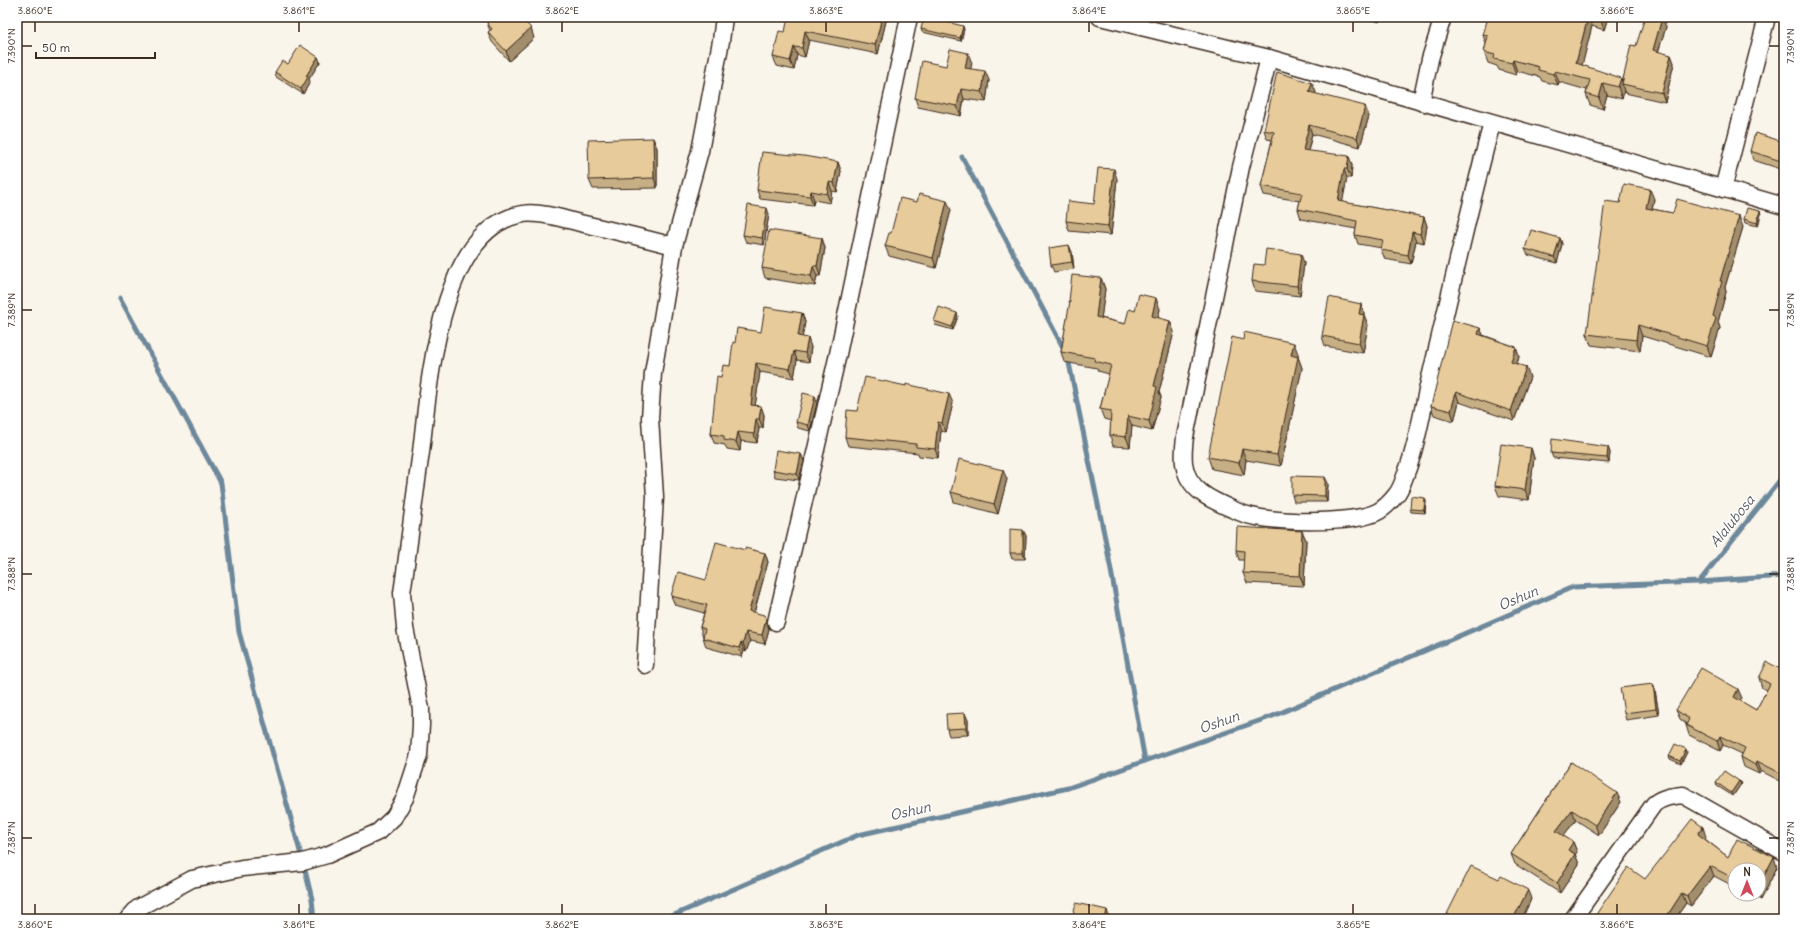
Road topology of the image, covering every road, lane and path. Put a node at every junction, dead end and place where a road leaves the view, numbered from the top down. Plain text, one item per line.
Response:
1 (724, 17) edge
2 (909, 17) edge
3 (1100, 17) edge
4 (1443, 17) edge
5 (1767, 17) edge
6 (1270, 58) junction
7 (1420, 102) junction
8 (1492, 123) junction
9 (1723, 189) junction
10 (1784, 206) edge
11 (674, 246) junction
12 (776, 622) dead end
13 (645, 665) dead end
14 (1784, 852) edge
15 (128, 919) edge
16 (1573, 919) edge

1 - 11 street
2 - 12 street
3 - 6 street
4 - 7 street
5 - 9 street
6 - 7 street
6 - 8 street
7 - 8 street
8 - 9 street
9 - 10 street
11 - 13 street
11 - 15 street
14 - 16 street

